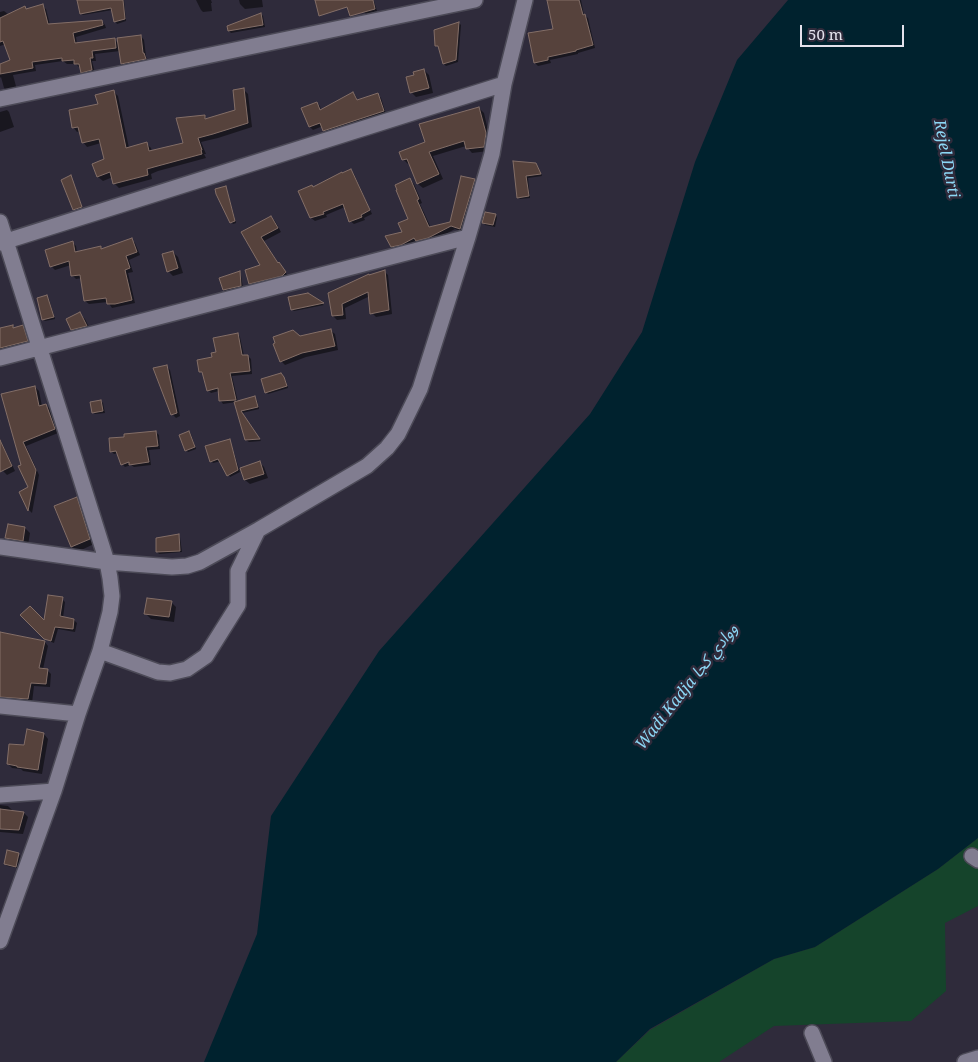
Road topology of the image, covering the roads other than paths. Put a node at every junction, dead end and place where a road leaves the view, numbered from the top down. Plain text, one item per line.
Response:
1 (475, 0) edge
2 (525, 0) edge
3 (504, 84) junction
4 (0, 99) edge
5 (0, 222) edge
6 (468, 237) junction
7 (3, 242) edge
8 (40, 348) junction
9 (0, 358) edge
10 (258, 530) junction
11 (0, 547) edge
12 (107, 562) junction
13 (100, 651) junction
14 (0, 706) edge
15 (78, 714) junction
16 (54, 791) junction
17 (0, 795) edge
18 (5, 910) edge
19 (0, 941) edge
20 (812, 1033) dead end
21 (978, 1058) edge
22 (824, 1062) edge
23 (966, 1062) edge

1 - 4 street
2 - 3 street
3 - 6 street
3 - 7 street
5 - 7 street
6 - 8 street
6 - 10 street
7 - 8 street
8 - 9 street
8 - 12 street
10 - 12 street
10 - 13 street
11 - 12 street
12 - 13 street
13 - 15 street
14 - 15 street
15 - 16 street
16 - 17 street
16 - 18 street
18 - 19 street
20 - 22 street
21 - 23 street

